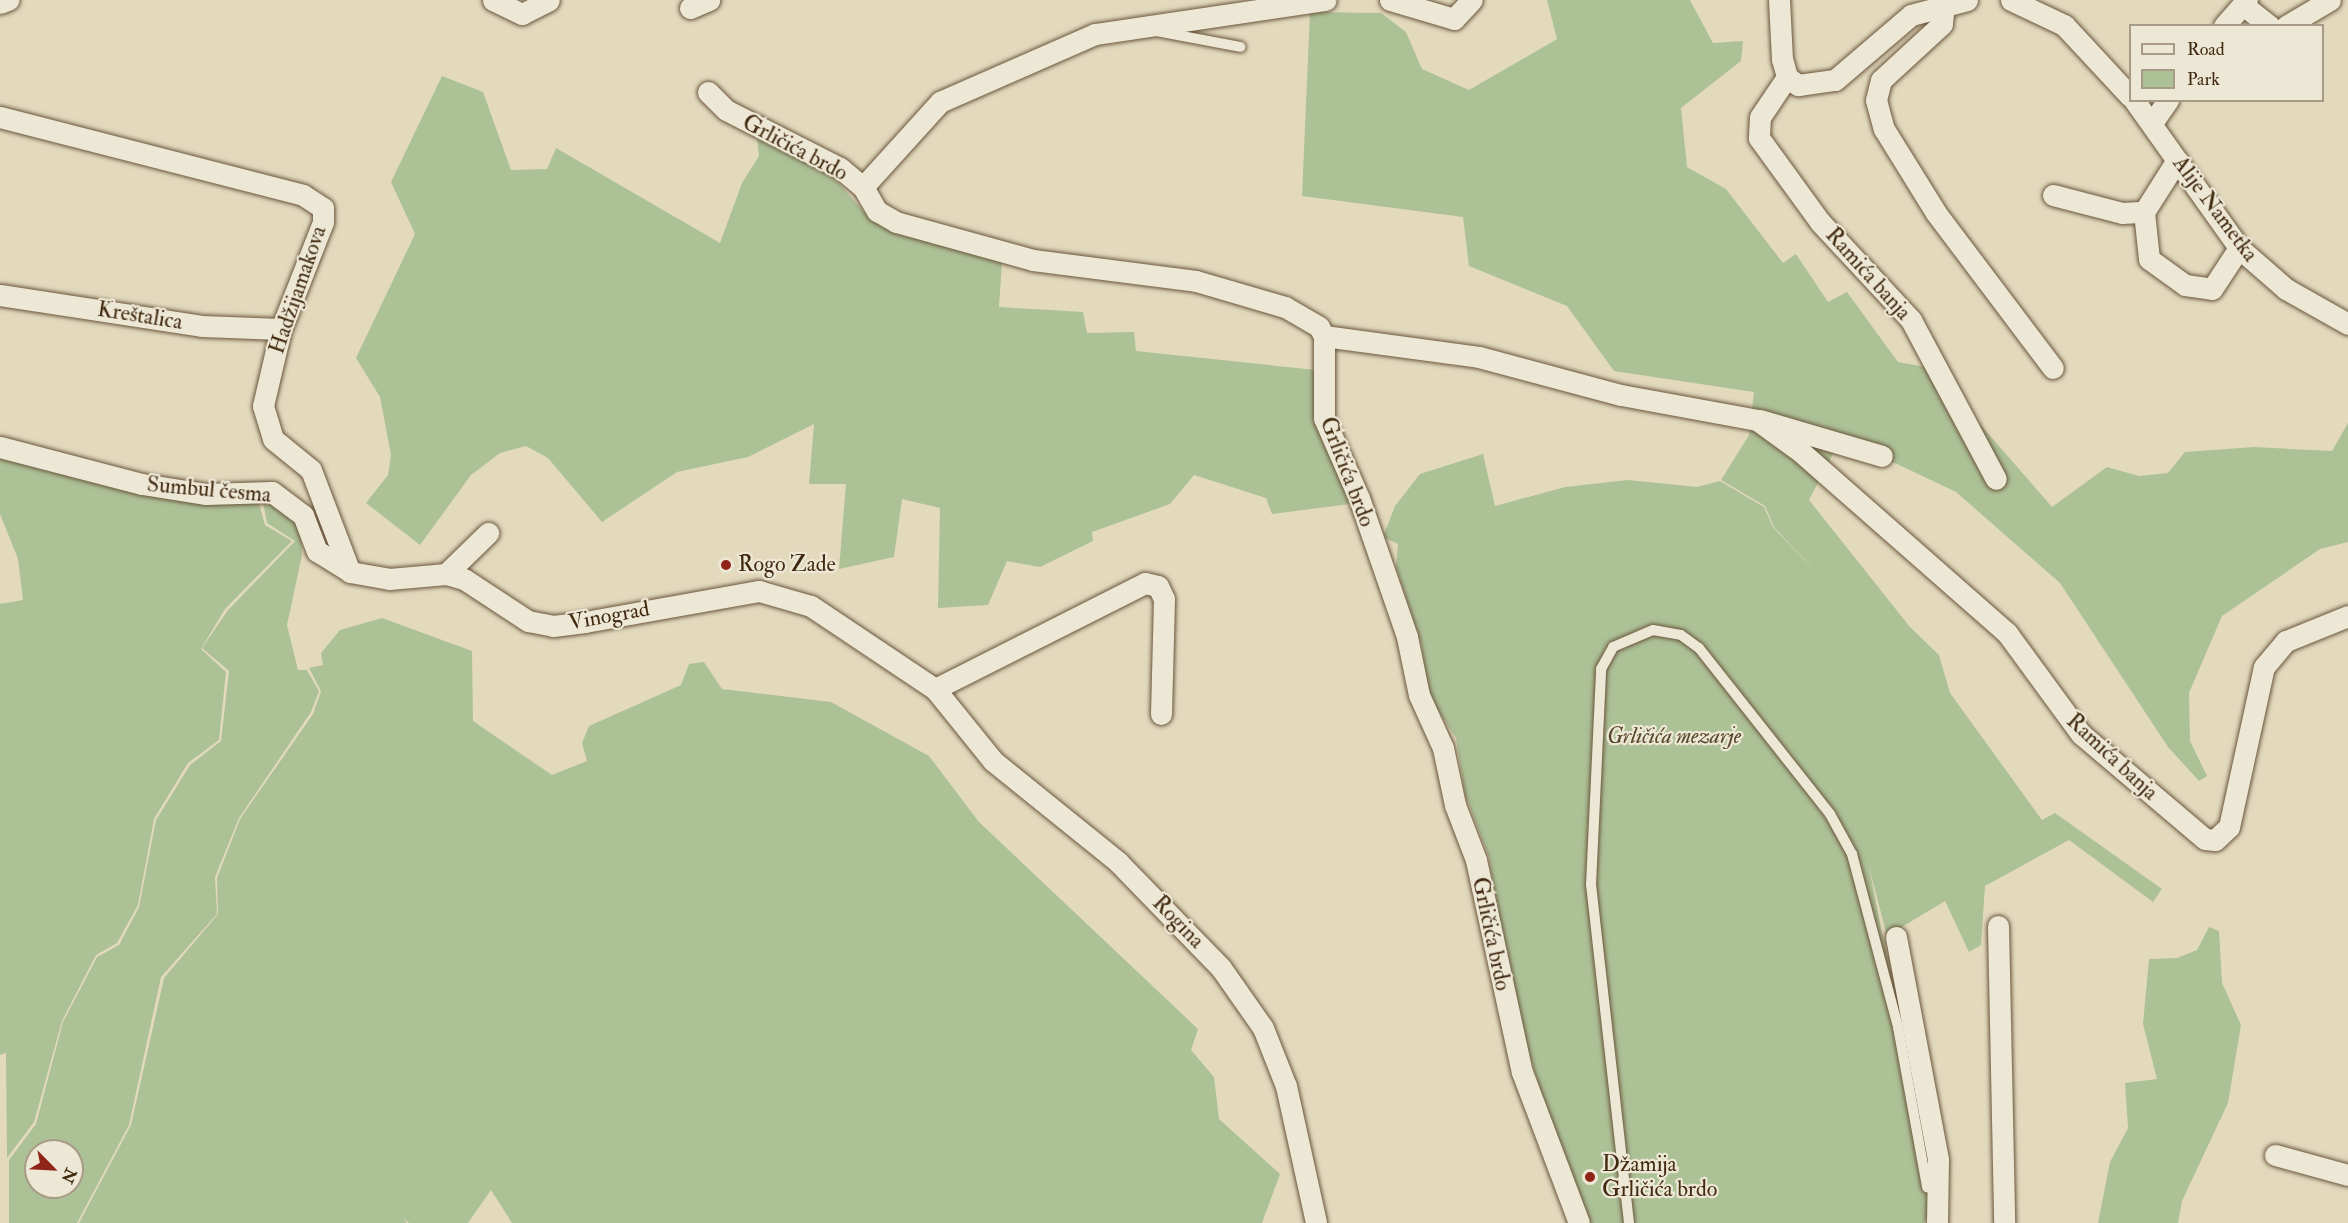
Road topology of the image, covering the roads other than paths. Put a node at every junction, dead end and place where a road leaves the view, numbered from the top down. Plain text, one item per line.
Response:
1 (8, 0) edge
2 (493, 0) edge
3 (549, 0) edge
4 (1326, 0) edge
5 (1390, 0) edge
6 (1472, 0) edge
7 (1779, 0) edge
8 (1967, 0) edge
9 (2011, 0) edge
10 (2330, 0) edge
11 (2245, 2) edge
12 (0, 3) edge
13 (1944, 4) junction
14 (2226, 24) edge
15 (2268, 24) edge
16 (2289, 24) edge
17 (1132, 25) junction
18 (1241, 47) dead end
19 (1787, 77) junction
20 (708, 92) dead end
21 (2129, 95) edge
22 (2136, 102) edge
23 (2167, 102) edge
24 (0, 117) edge
25 (2152, 123) junction
26 (2177, 160) junction
27 (863, 187) junction
28 (2053, 195) dead end
29 (2144, 212) junction
30 (2239, 248) junction
31 (0, 295) edge
32 (2348, 324) edge
33 (281, 328) junction
34 (1324, 336) junction
35 (2053, 368) dead end
36 (1757, 420) junction
37 (0, 447) edge
38 (1882, 456) dead end
39 (1996, 479) dead end
40 (488, 533) dead end
41 (350, 572) junction
42 (446, 574) junction
43 (784, 598) joint
44 (2348, 616) edge
45 (934, 689) junction
46 (1161, 714) dead end
47 (1998, 926) dead end
48 (1896, 937) dead end
49 (2275, 1155) dead end
50 (2348, 1175) edge
51 (1927, 1187) dead end
52 (1316, 1223) edge
53 (1579, 1223) edge
54 (1629, 1223) edge
55 (1937, 1223) edge
56 (2004, 1223) edge

1 - 12 street
2 - 3 street
4 - 17 street
5 - 6 street
7 - 19 street
8 - 13 street
9 - 21 street
10 - 16 street
11 - 14 street
11 - 15 street
13 - 19 street
13 - 35 street
17 - 18 lane
17 - 27 street
19 - 39 street, Ramića banja
20 - 27 street, Grličića brdo
22 - 25 street, Alije Nametka
23 - 25 street
24 - 33 street, Hadžijamakova
25 - 26 street, Alije Nametka
26 - 29 street
26 - 30 street, Alije Nametka
27 - 34 street, Grličića brdo
28 - 29 street
29 - 30 street
30 - 32 street, Alije Nametka
31 - 33 street, Kreštalica
33 - 41 street, Hadžijamakova
34 - 36 street, Ramića banja
34 - 53 street, Grličića brdo
36 - 38 street, Ramića banja
36 - 44 street, Ramića banja
37 - 41 street, Sumbul česma
40 - 42 street
41 - 42 street, Vinograd
42 - 43 street, Vinograd
43 - 45 street, Rogina
45 - 46 street
45 - 52 street, Rogina
47 - 56 street
48 - 55 street
49 - 50 street
51 - 54 lane

